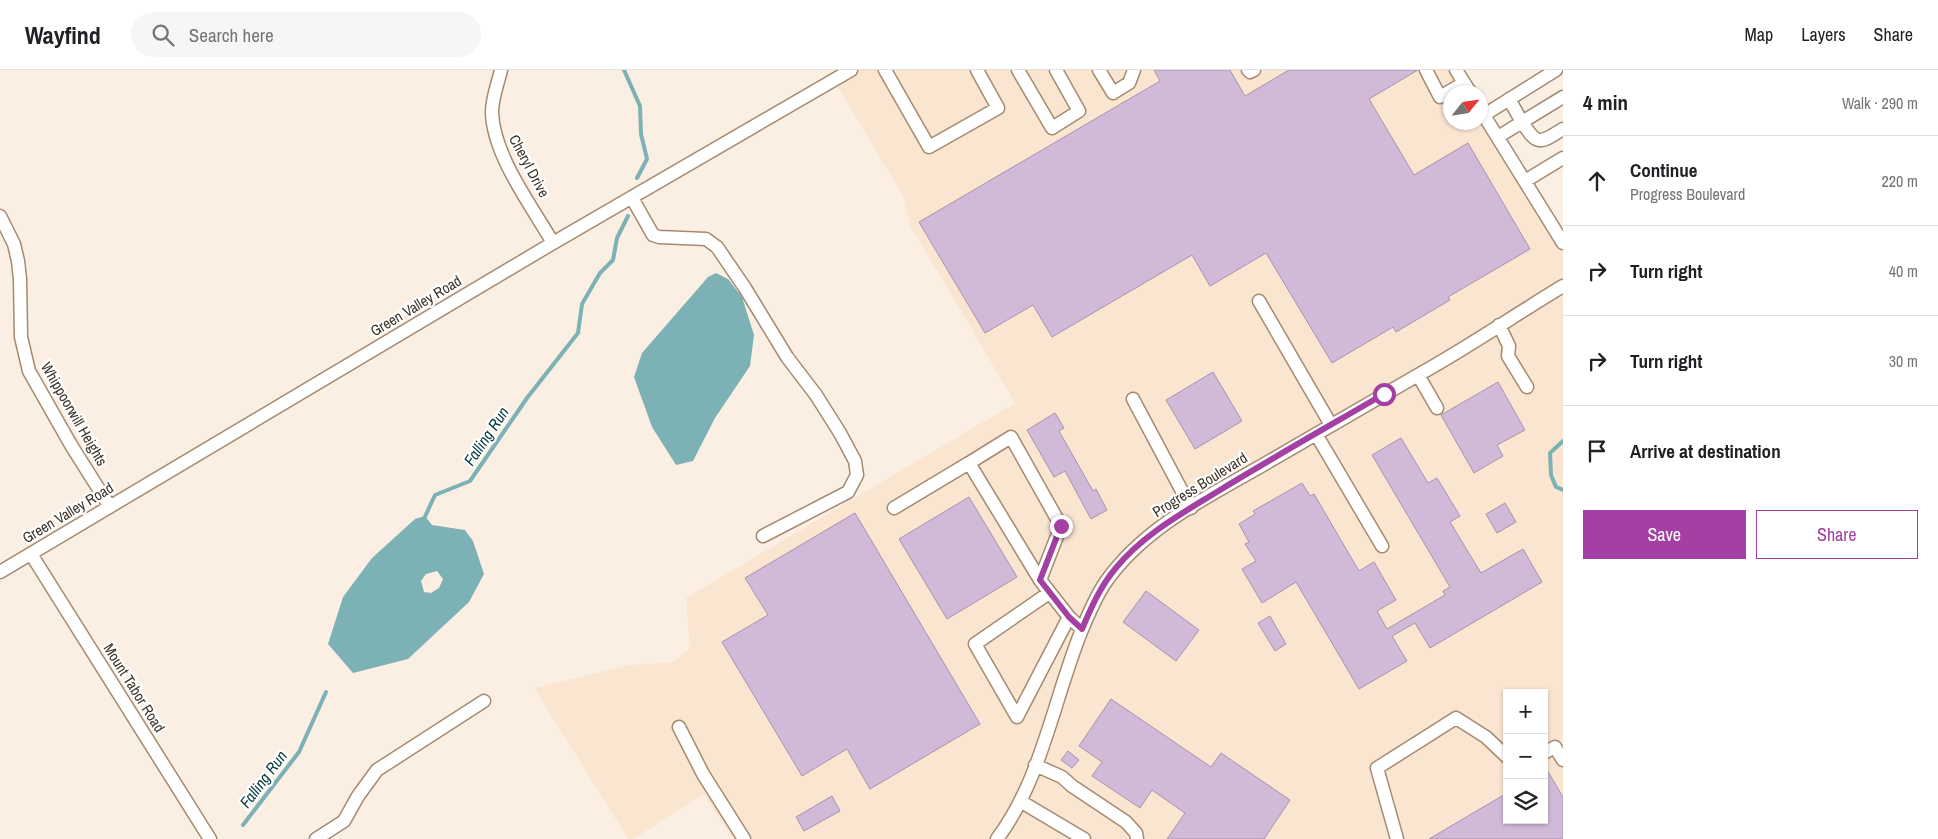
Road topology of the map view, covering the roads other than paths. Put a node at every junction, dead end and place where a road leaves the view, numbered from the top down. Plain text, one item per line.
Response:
1 (501, 70) edge
2 (851, 70) edge
3 (885, 70) edge
4 (977, 70) edge
5 (1018, 70) edge
6 (1056, 70) edge
7 (1099, 70) edge
8 (1134, 70) edge
9 (1248, 70) edge
10 (1254, 70) edge
11 (1426, 70) edge
12 (1456, 70) edge
13 (1556, 70) edge
14 (1465, 85) edge
15 (1443, 96) edge
16 (1563, 97) edge
17 (1509, 99) junction
18 (1488, 109) edge
19 (1488, 121) edge
20 (1522, 122) junction
21 (1563, 129) edge
22 (1498, 137) junction
23 (1563, 158) edge
24 (1525, 181) junction
25 (632, 198) junction
26 (0, 216) edge
27 (554, 243) junction
28 (1563, 243) edge
29 (1563, 286) edge
30 (1259, 301) dead end
31 (1499, 325) junction
32 (1418, 375) junction
33 (1527, 387) dead end
34 (1133, 399) dead end
35 (1437, 408) dead end
36 (1331, 425) junction
37 (1316, 434) junction
38 (969, 463) junction
39 (110, 507) junction
40 (894, 508) dead end
41 (1191, 508) junction
42 (763, 536) dead end
43 (1382, 546) dead end
44 (31, 554) junction
45 (0, 572) edge
46 (1040, 580) junction
47 (1049, 593) junction
48 (1069, 617) junction
49 (1082, 629) junction
50 (484, 701) dead end
51 (679, 727) dead end
52 (1548, 751) edge
53 (1503, 753) edge
54 (1563, 760) edge
55 (1035, 765) junction
56 (1020, 801) junction
57 (210, 839) edge
58 (316, 839) edge
59 (744, 839) edge
60 (997, 839) edge
61 (1084, 839) edge
62 (1137, 839) edge
63 (1145, 839) edge
64 (1397, 839) edge

1 - 27 street, Cheryl Drive
2 - 25 street, Green Valley Road
3 - 4 street
5 - 6 street
7 - 8 street
9 - 10 street
11 - 15 street
12 - 14 street
13 - 17 street
16 - 20 street
17 - 18 street
17 - 20 street
19 - 22 street
20 - 21 street
20 - 22 street
22 - 24 street
23 - 24 street
24 - 28 street
25 - 27 street, Green Valley Road
25 - 42 street
26 - 39 street, Whippoorwill Heights
27 - 39 street, Green Valley Road
29 - 31 street, Progress Boulevard
30 - 36 street
31 - 32 street, Progress Boulevard
31 - 33 street
32 - 35 street
32 - 36 street, Progress Boulevard
34 - 41 street
36 - 37 street, Progress Boulevard
37 - 41 street, Progress Boulevard
37 - 43 street
38 - 40 street
38 - 46 street
38 - 46 street
39 - 44 street, Green Valley Road
41 - 49 street, Progress Boulevard
44 - 45 street, Green Valley Road
44 - 57 street, Mount Tabor Road
46 - 47 street
47 - 48 street
47 - 48 street
48 - 49 street
49 - 55 street, Progress Boulevard
50 - 58 street
51 - 59 street
52 - 54 street
53 - 64 street
55 - 56 street, Progress Boulevard
55 - 62 street
56 - 60 street, Progress Boulevard
56 - 61 street
62 - 63 street

